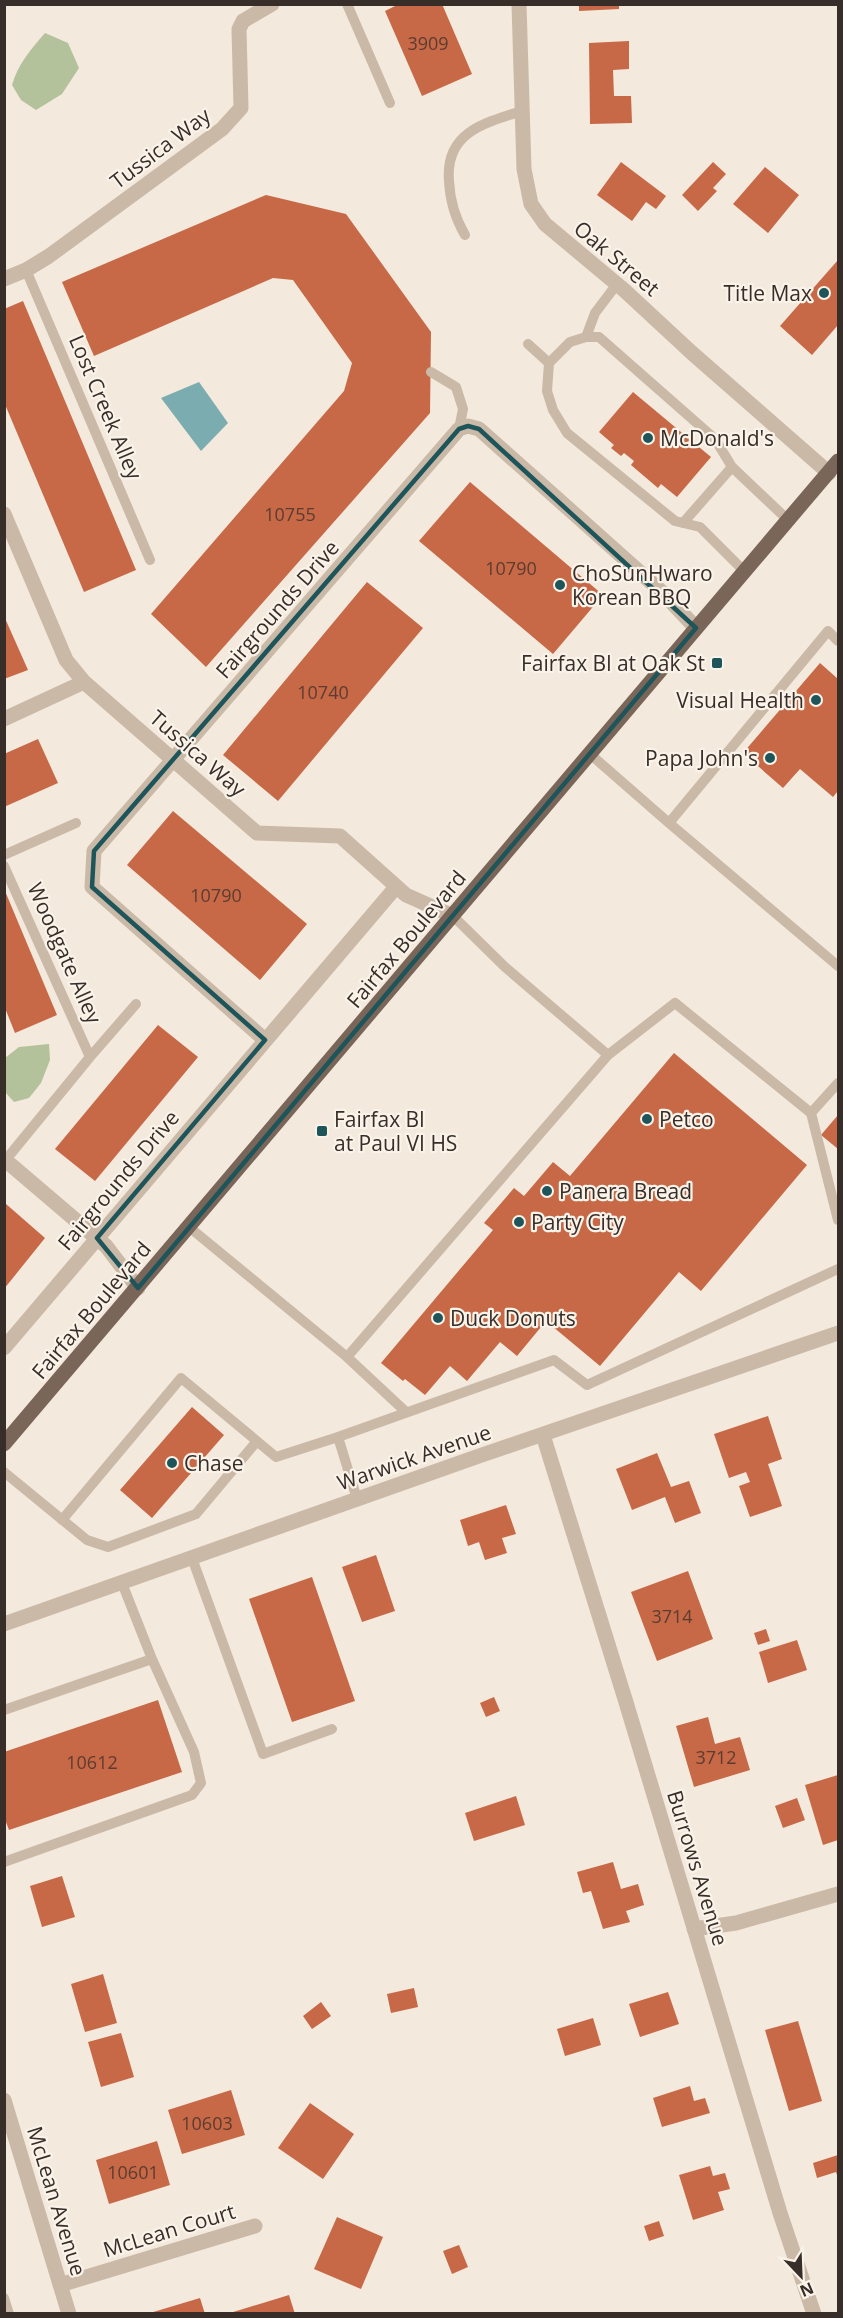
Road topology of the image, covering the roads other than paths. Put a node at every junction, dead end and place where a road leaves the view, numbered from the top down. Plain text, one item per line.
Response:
1 (347, 4) edge
2 (519, 4) edge
3 (269, 6) edge
4 (390, 103) dead end
5 (522, 111) junction
6 (465, 235) dead end
7 (26, 270) junction
8 (4, 279) edge
9 (617, 284) junction
10 (585, 337) junction
11 (528, 344) dead end
12 (549, 363) junction
13 (431, 372) dead end
14 (459, 429) junction
15 (732, 467) junction
16 (834, 467) edge
17 (4, 514) edge
18 (788, 520) junction
19 (683, 523) junction
20 (150, 560) dead end
21 (744, 571) junction
22 (696, 628) junction
23 (838, 641) edge
24 (84, 682) junction
25 (4, 719) edge
26 (590, 754) junction
27 (175, 760) junction
28 (76, 823) dead end
29 (669, 823) junction
30 (4, 855) edge
31 (4, 866) edge
32 (396, 887) junction
33 (453, 916) junction
34 (838, 966) edge
35 (136, 1004) dead end
36 (265, 1040) junction
37 (608, 1055) junction
38 (90, 1057) junction
39 (838, 1083) edge
40 (811, 1113) junction
41 (5, 1160) edge
42 (838, 1220) edge
43 (189, 1227) junction
44 (97, 1238) junction
45 (838, 1269) edge
46 (138, 1288) junction
47 (838, 1333) edge
48 (4, 1348) edge
49 (346, 1357) junction
50 (406, 1413) junction
51 (543, 1435) junction
52 (338, 1437) junction
53 (257, 1441) junction
54 (4, 1444) edge
55 (4, 1472) edge
56 (357, 1500) junction
57 (62, 1520) junction
58 (192, 1558) junction
59 (122, 1583) junction
60 (4, 1624) edge
61 (152, 1659) junction
62 (4, 1710) edge
63 (332, 1729) dead end
64 (4, 1862) edge
65 (838, 1894) edge
66 (694, 1929) junction
67 (6, 2108) edge
68 (255, 2226) dead end
69 (60, 2284) junction
70 (4, 2298) edge
71 (9, 2313) edge
72 (69, 2313) edge
73 (814, 2313) edge

1 - 4 lane
2 - 5 street, Oak Street
3 - 7 street, Tussica Way
5 - 6 lane
5 - 9 street, Oak Street
7 - 8 street, Tussica Way
7 - 20 lane, Lost Creek Alley
9 - 10 lane
9 - 16 street, Oak Street
10 - 12 lane
10 - 15 lane
11 - 12 lane
12 - 19 lane
13 - 14 lane
14 - 22 street
14 - 27 street, Fairgrounds Drive
15 - 18 lane
15 - 19 lane
16 - 18 main road, Fairfax Boulevard
17 - 24 street, Tussica Way
18 - 21 main road, Fairfax Boulevard
19 - 21 lane
21 - 22 main road, Fairfax Boulevard
22 - 26 main road, Fairfax Boulevard
23 - 29 lane
24 - 25 street
24 - 27 street, Tussica Way
26 - 29 lane
26 - 33 main road, Fairfax Boulevard
27 - 32 street, Tussica Way
27 - 36 street, Fairgrounds Drive
28 - 30 lane
29 - 34 lane
31 - 38 lane, Woodgate Alley
32 - 33 street, Tussica Way
32 - 36 street, Fairgrounds Drive
33 - 37 lane
33 - 43 main road, Fairfax Boulevard
35 - 38 lane, Woodgate Alley
36 - 44 street, Fairgrounds Drive
37 - 40 lane
37 - 49 lane
38 - 41 lane, Woodgate Alley
39 - 40 lane
40 - 42 lane
41 - 44 street
43 - 46 main road, Fairfax Boulevard
43 - 49 lane
44 - 46 street
44 - 48 street, Fairgrounds Drive
45 - 50 lane
46 - 54 main road, Fairfax Boulevard
47 - 51 street, Warwick Avenue
49 - 50 lane
50 - 52 lane
51 - 56 street, Warwick Avenue
51 - 66 street, Burrows Avenue
52 - 53 lane
52 - 56 lane
53 - 57 lane
53 - 57 lane
55 - 57 lane
56 - 58 street, Warwick Avenue
58 - 59 street, Warwick Avenue
58 - 63 lane
59 - 60 street, Warwick Avenue
59 - 61 lane
61 - 62 lane
61 - 64 lane
65 - 66 street
66 - 73 street, Burrows Avenue
67 - 69 street, McLean Avenue
68 - 69 street, McLean Court
69 - 72 street, McLean Avenue
70 - 71 lane

